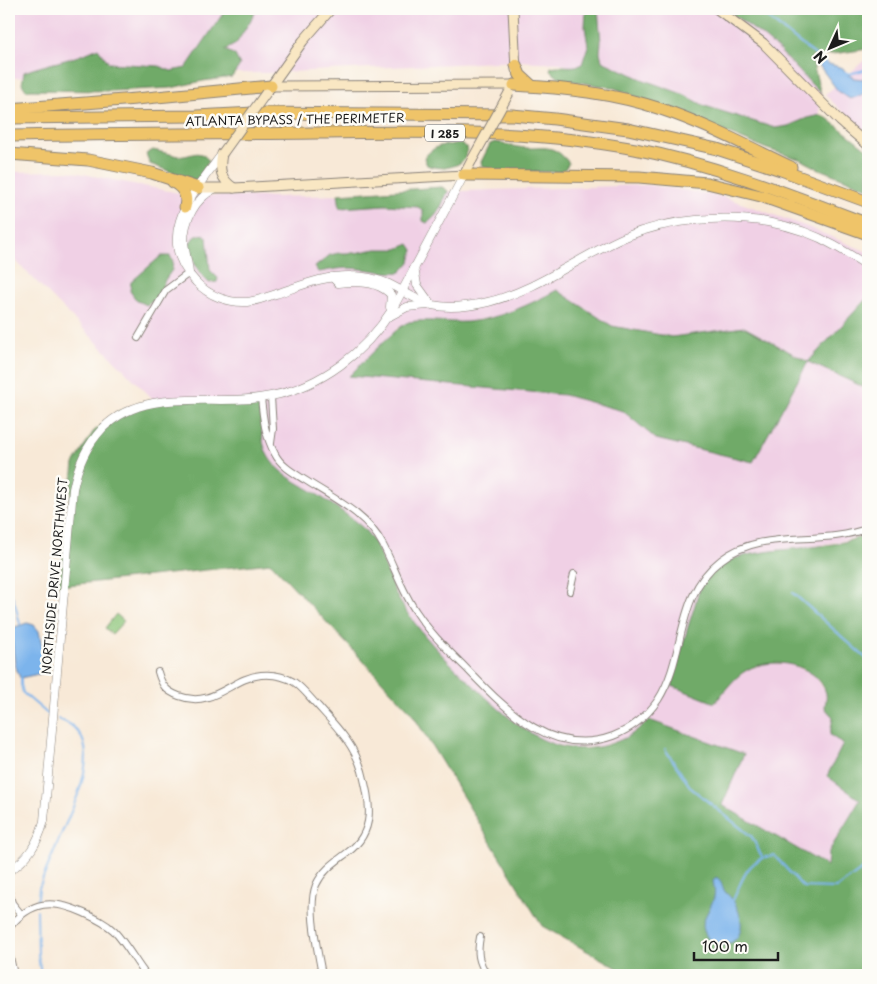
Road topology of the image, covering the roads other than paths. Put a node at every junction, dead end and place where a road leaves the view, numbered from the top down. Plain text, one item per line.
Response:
1 (331, 9) edge
2 (513, 9) edge
3 (717, 9) edge
4 (516, 65) junction
5 (532, 86) junction
6 (511, 89) junction
7 (268, 90) junction
8 (9, 109) edge
9 (9, 118) edge
10 (9, 136) edge
11 (868, 145) edge
12 (9, 154) edge
13 (222, 154) junction
14 (464, 175) junction
15 (165, 177) junction
16 (198, 188) junction
17 (234, 188) junction
18 (214, 189) junction
19 (844, 193) junction
20 (868, 202) edge
21 (185, 207) junction
22 (868, 224) edge
23 (868, 234) edge
24 (868, 266) edge
25 (414, 267) junction
26 (189, 273) junction
27 (332, 277) junction
28 (401, 290) junction
29 (433, 305) junction
30 (386, 319) junction
31 (138, 338) dead end
32 (270, 397) junction
33 (261, 398) junction
34 (271, 445) junction
35 (868, 528) edge
36 (574, 574) dead end
37 (570, 592) dead end
38 (158, 672) dead end
39 (9, 872) edge
40 (9, 892) edge
41 (21, 914) junction
42 (9, 928) edge
43 (480, 937) dead end
44 (9, 952) edge
45 (14, 975) edge
46 (146, 975) edge
47 (322, 975) edge
48 (488, 975) edge

1 - 7 main road
2 - 4 main road, NORTHSIDE DRIVE NORTHWEST
3 - 11 main road
4 - 5 highway
4 - 6 main road, NORTHSIDE DRIVE NORTHWEST
5 - 6 highway
5 - 19 highway
6 - 7 main road
6 - 14 main road, NORTHSIDE DRIVE NORTHWEST, bridge
7 - 8 highway
7 - 13 main road, bridge
9 - 19 highway, ATLANTA BYPASS / THE PERIMETER / I 285
10 - 22 highway, ATLANTA BYPASS / THE PERIMETER / I 285
12 - 15 highway
13 - 16 street
13 - 17 main road
14 - 17 main road
14 - 23 highway
14 - 25 street, NORTHSIDE DRIVE NORTHWEST
15 - 16 highway
15 - 21 highway
16 - 18 main road
16 - 21 street
17 - 18 main road
18 - 26 street
19 - 20 highway, ATLANTA BYPASS / THE PERIMETER / I 285
21 - 26 street
24 - 29 street
25 - 28 street, NORTHSIDE DRIVE NORTHWEST
25 - 29 street
26 - 27 street
26 - 31 street
27 - 28 street
27 - 30 street
28 - 29 street
28 - 30 street, NORTHSIDE DRIVE NORTHWEST
29 - 30 street
30 - 32 street, NORTHSIDE DRIVE NORTHWEST
32 - 33 street, NORTHSIDE DRIVE NORTHWEST
32 - 34 street
33 - 34 street
33 - 39 street, NORTHSIDE DRIVE NORTHWEST
34 - 35 street
36 - 37 street
38 - 47 street
40 - 41 street
41 - 42 street
41 - 46 street
43 - 48 street
44 - 45 street

